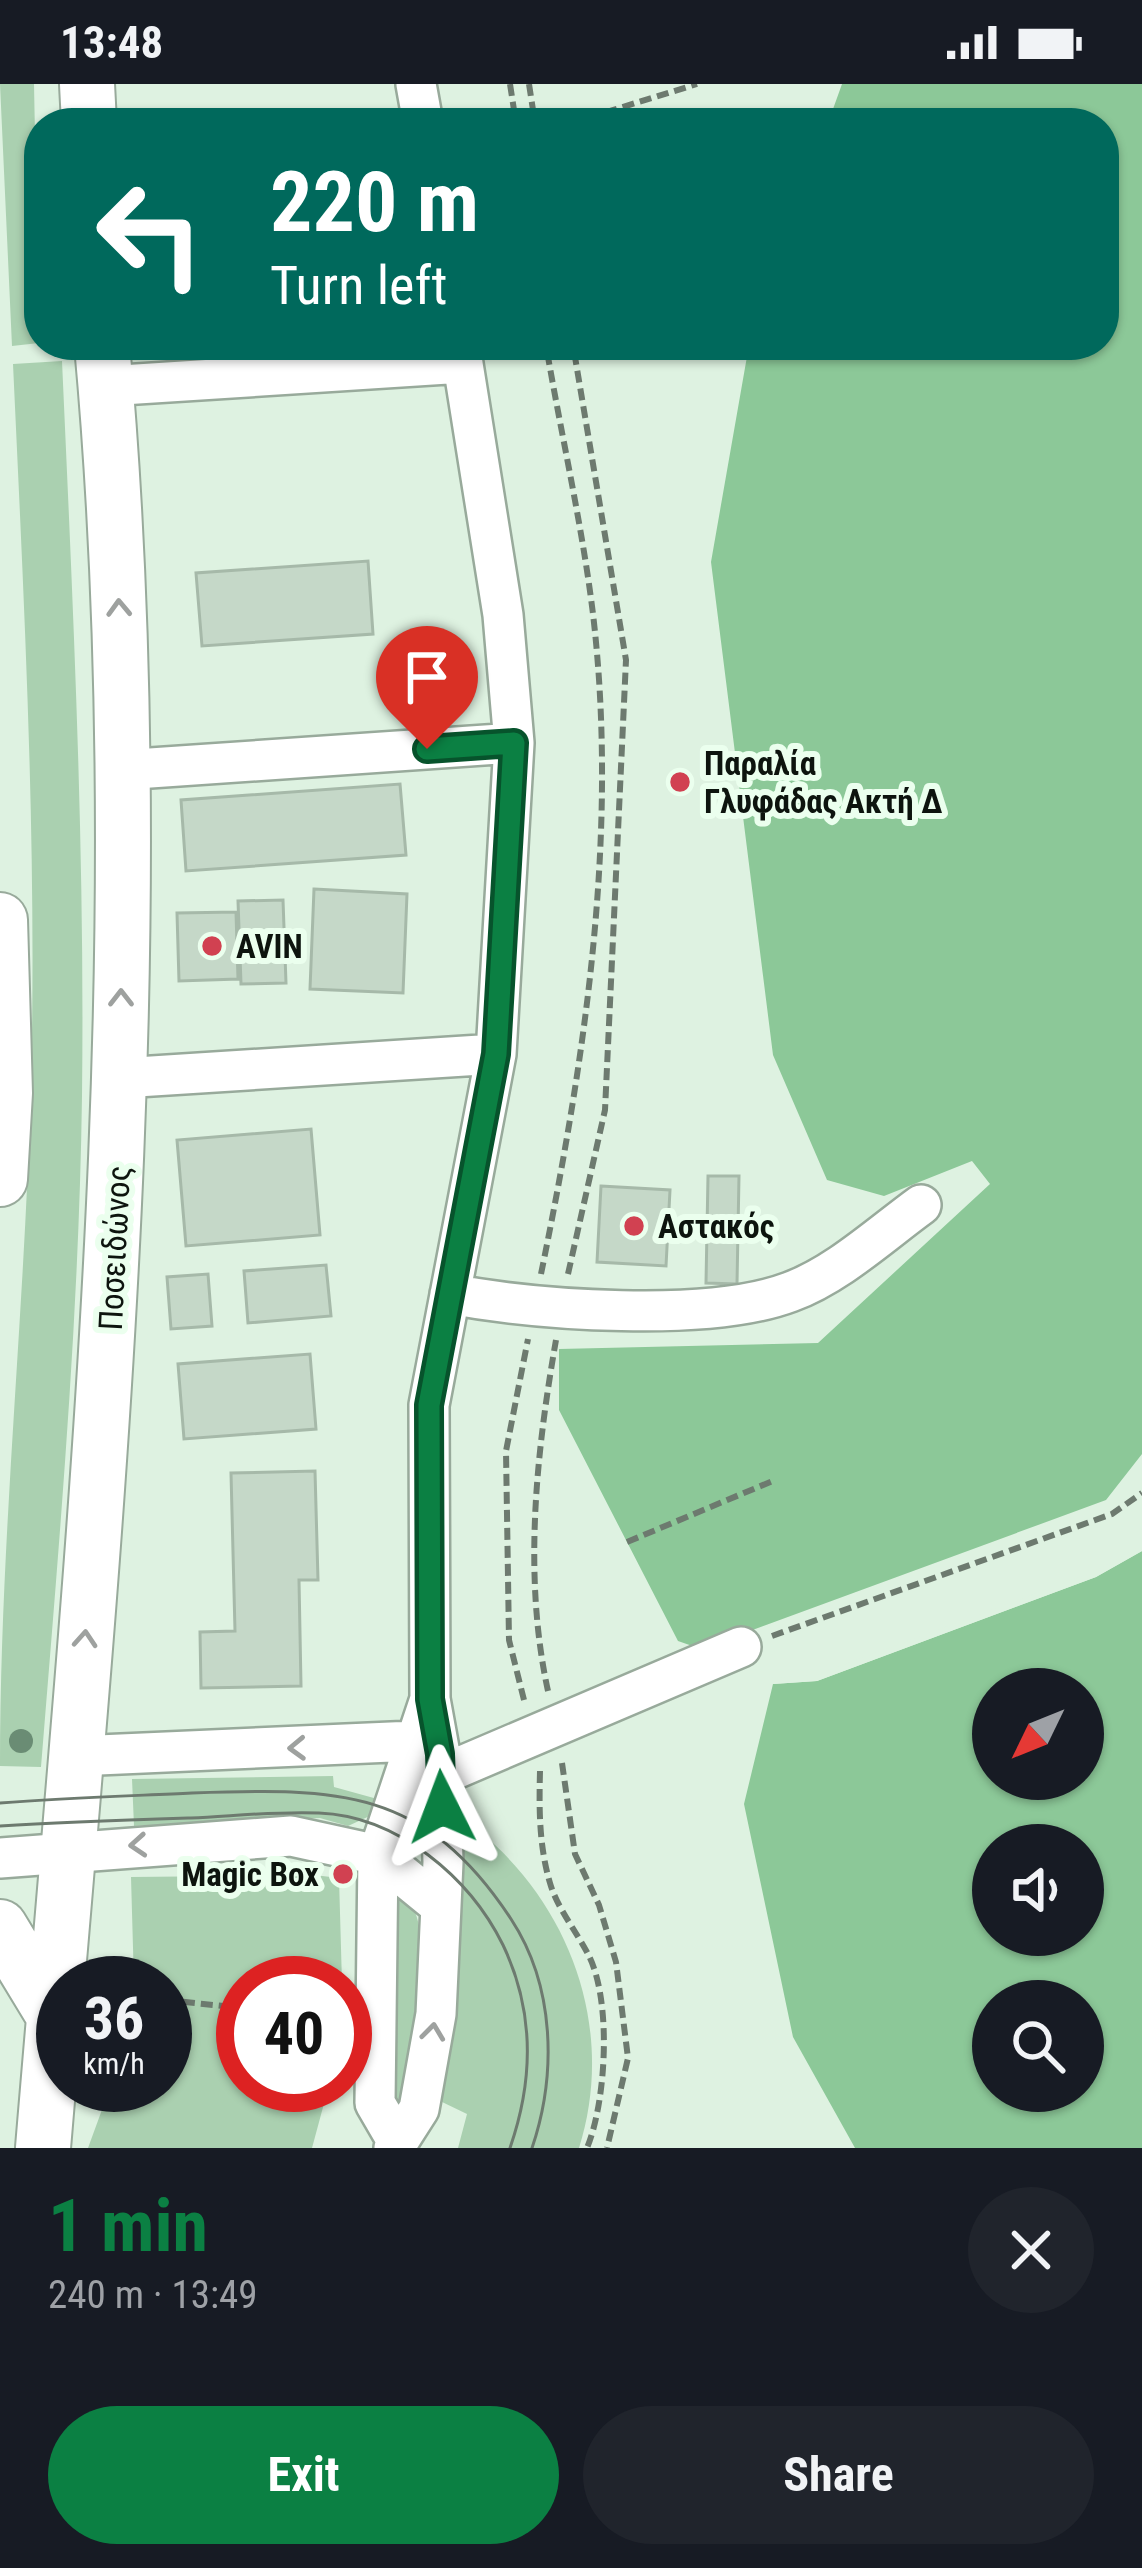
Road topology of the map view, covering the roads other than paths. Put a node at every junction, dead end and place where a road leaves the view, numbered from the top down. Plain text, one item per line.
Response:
1 (266, 360) edge
2 (462, 360) edge
3 (104, 365) edge
4 (514, 743) junction
5 (122, 770) junction
6 (0, 920) edge
7 (496, 1054) junction
8 (121, 1078) junction
9 (3, 1093) edge
10 (0, 1179) edge
11 (921, 1205) dead end
12 (450, 1294) junction
13 (741, 1647) road end
14 (430, 1699) junction
15 (414, 1742) junction
16 (76, 1756) junction
17 (441, 1775) junction
18 (68, 1850) junction
19 (378, 1855) junction
20 (0, 1858) edge
21 (438, 1904) junction
22 (0, 1927) edge
23 (59, 1956) edge
24 (36, 1986) edge
25 (46, 2112) edge
26 (395, 2144) edge
27 (43, 2148) edge

1 - 3 street
2 - 4 street
5 -> 3 highway, Ποσειδώνος
4 - 5 street
4 - 7 street
8 -> 5 highway, Ποσειδώνος
6 - 9 highway
7 - 8 street
7 - 12 street
16 -> 8 highway, Ποσειδώνος
9 - 10 highway
11 - 12 street
12 - 14 street
13 - 17 street
14 - 15 street
14 - 17 street
15 -> 16 street
15 - 19 street
16 - 18 highway, Ποσειδώνος
17 - 21 street
19 -> 18 street
18 - 20 street
18 - 23 highway, Ποσειδώνος
19 - 21 street
19 - 26 street
26 -> 21 street
22 - 24 highway
25 - 27 highway, Ποσειδώνος

